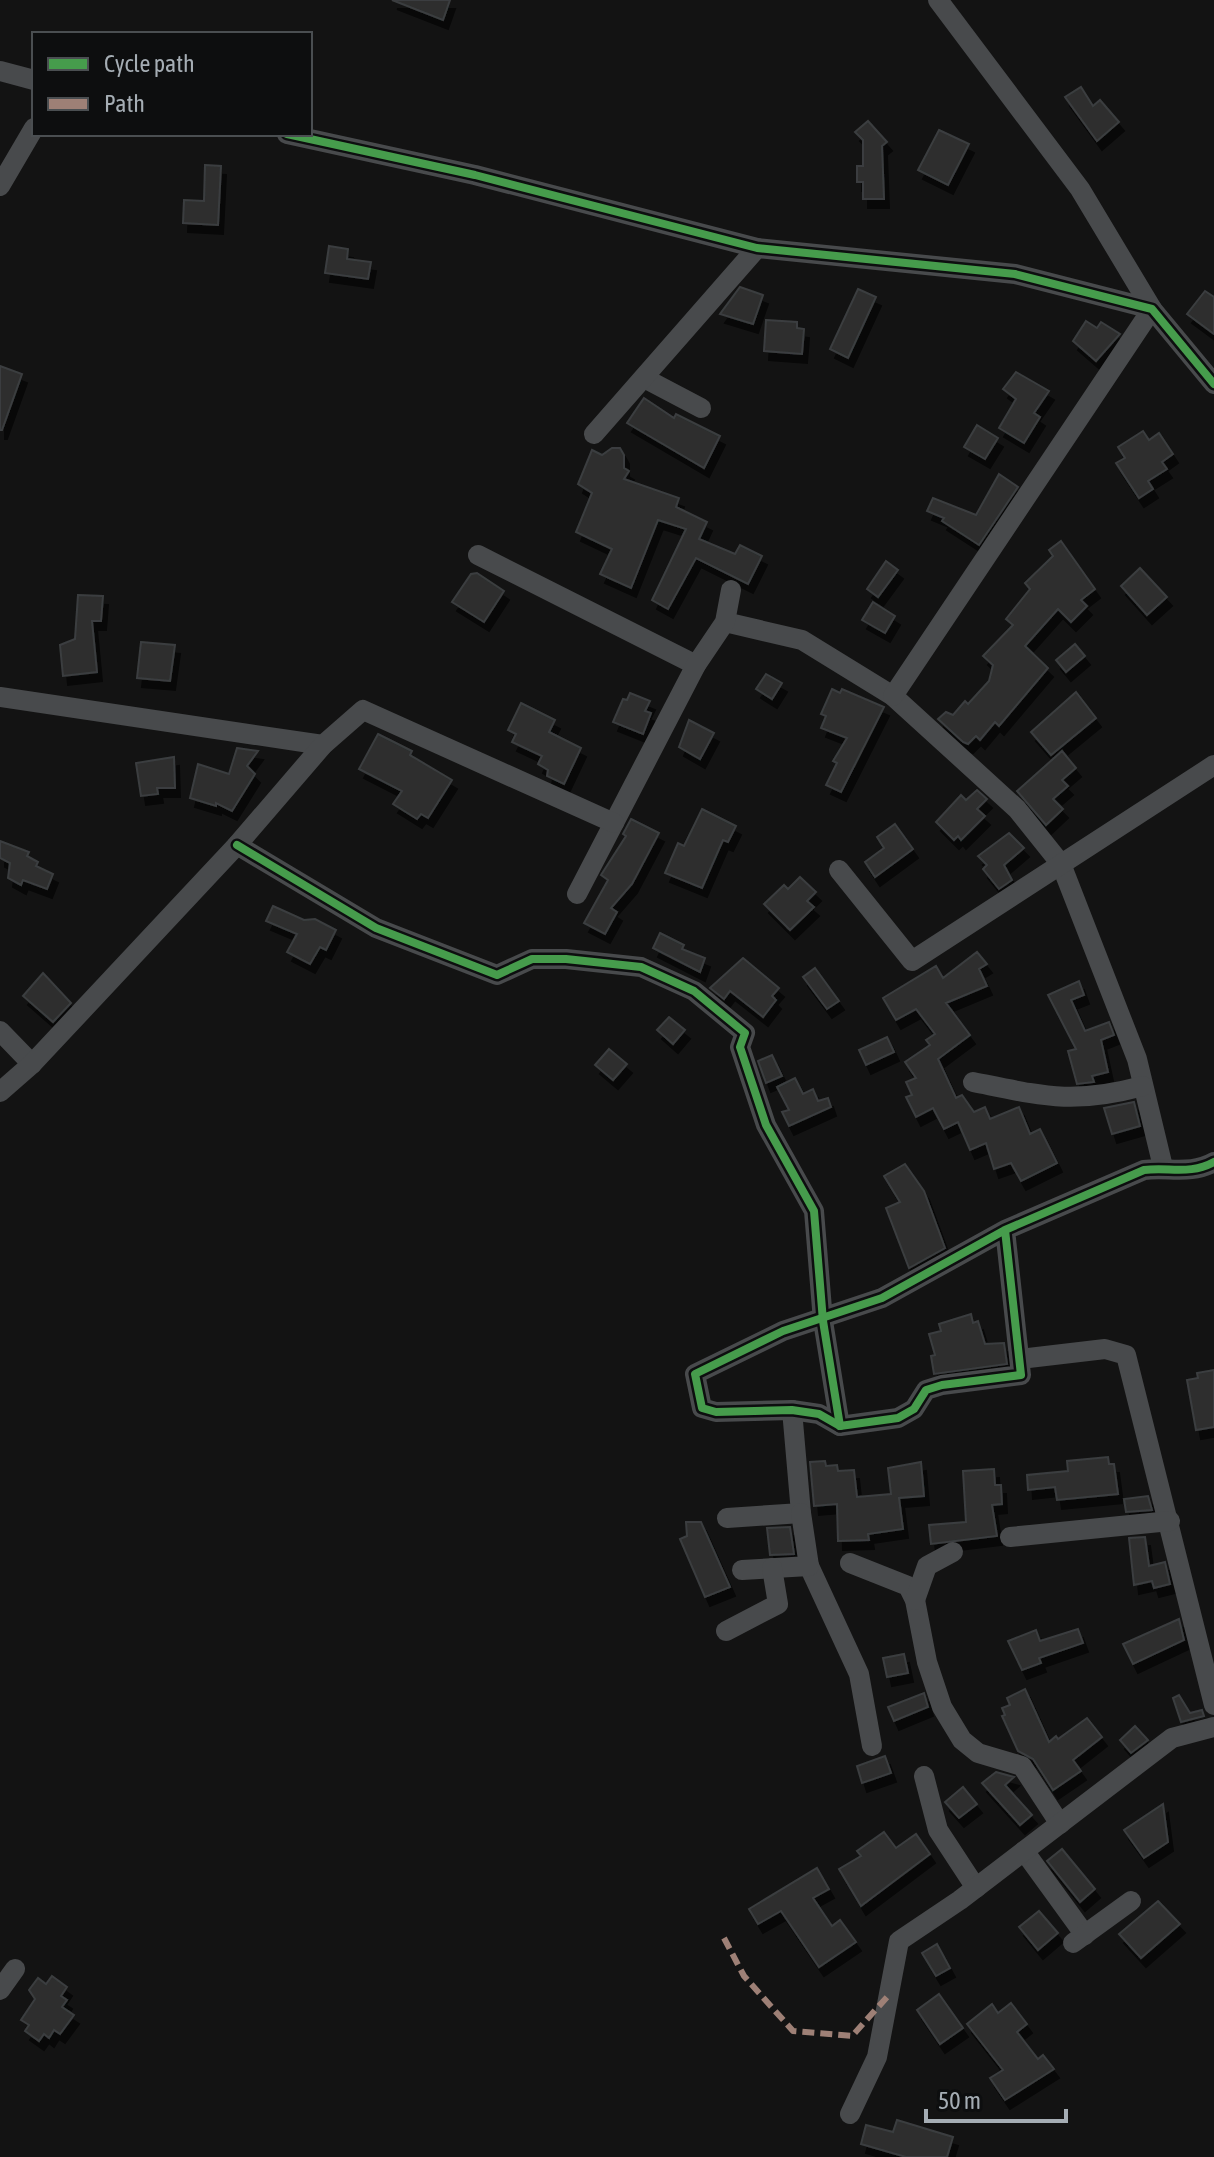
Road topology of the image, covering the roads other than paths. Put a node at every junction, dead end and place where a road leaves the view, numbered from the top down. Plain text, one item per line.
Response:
1 (938, 0) edge
2 (0, 71) edge
3 (32, 79) edge
4 (32, 131) edge
5 (296, 136) edge
6 (0, 186) edge
7 (757, 248) junction
8 (1152, 309) junction
9 (644, 378) junction
10 (1214, 384) edge
11 (701, 408) dead end
12 (594, 434) dead end
13 (478, 555) dead end
14 (731, 590) dead end
15 (725, 622) junction
16 (696, 665) junction
17 (893, 696) junction
18 (0, 697) edge
19 (323, 745) junction
20 (1214, 765) edge
21 (614, 823) junction
22 (237, 845) junction
23 (1061, 864) junction
24 (839, 870) dead end
25 (577, 894) dead end
26 (0, 1031) edge
27 (32, 1064) junction
28 (973, 1082) dead end
29 (1143, 1086) junction
30 (0, 1092) edge
31 (1214, 1162) edge
32 (1163, 1167) junction
33 (1005, 1230) junction
34 (823, 1318) junction
35 (1020, 1359) junction
36 (792, 1410) junction
37 (840, 1426) junction
38 (801, 1513) junction
39 (727, 1518) dead end
40 (1170, 1521) junction
41 (1010, 1537) dead end
42 (953, 1552) dead end
43 (850, 1563) dead end
44 (809, 1566) junction
45 (772, 1568) junction
46 (742, 1570) dead end
47 (915, 1600) junction
48 (726, 1631) dead end
49 (1214, 1705) edge
50 (1214, 1727) edge
51 (872, 1746) dead end
52 (924, 1776) dead end
53 (1060, 1824) junction
54 (1024, 1851) junction
55 (976, 1888) junction
56 (1131, 1901) dead end
57 (15, 1969) dead end
58 (0, 1990) edge
59 (850, 2114) dead end

1 - 8 street
2 - 3 street
4 - 6 street
5 - 7 street
7 - 8 street
7 - 9 street
8 - 10 street
8 - 17 street
9 - 11 street
9 - 12 street
13 - 16 street
14 - 15 street
15 - 16 street
15 - 17 street
16 - 21 street
17 - 23 street
18 - 19 street
19 - 21 street
19 - 22 street
20 - 23 street
21 - 25 street
22 - 27 street
22 - 34 street
23 - 24 street
23 - 29 street
26 - 27 street
27 - 30 street
28 - 29 street
29 - 32 street
31 - 32 street
32 - 33 street
33 - 34 street
33 - 35 street
34 - 36 street
34 - 37 street
35 - 37 street
35 - 40 street
36 - 37 street
36 - 38 street
38 - 39 street
38 - 44 street
40 - 41 street
40 - 49 street
42 - 47 street
43 - 47 street
44 - 45 street
44 - 51 street
45 - 46 street
45 - 48 street
47 - 53 street
50 - 53 street
52 - 55 street
53 - 54 street
54 - 55 street
54 - 56 street
55 - 59 street
57 - 58 street

